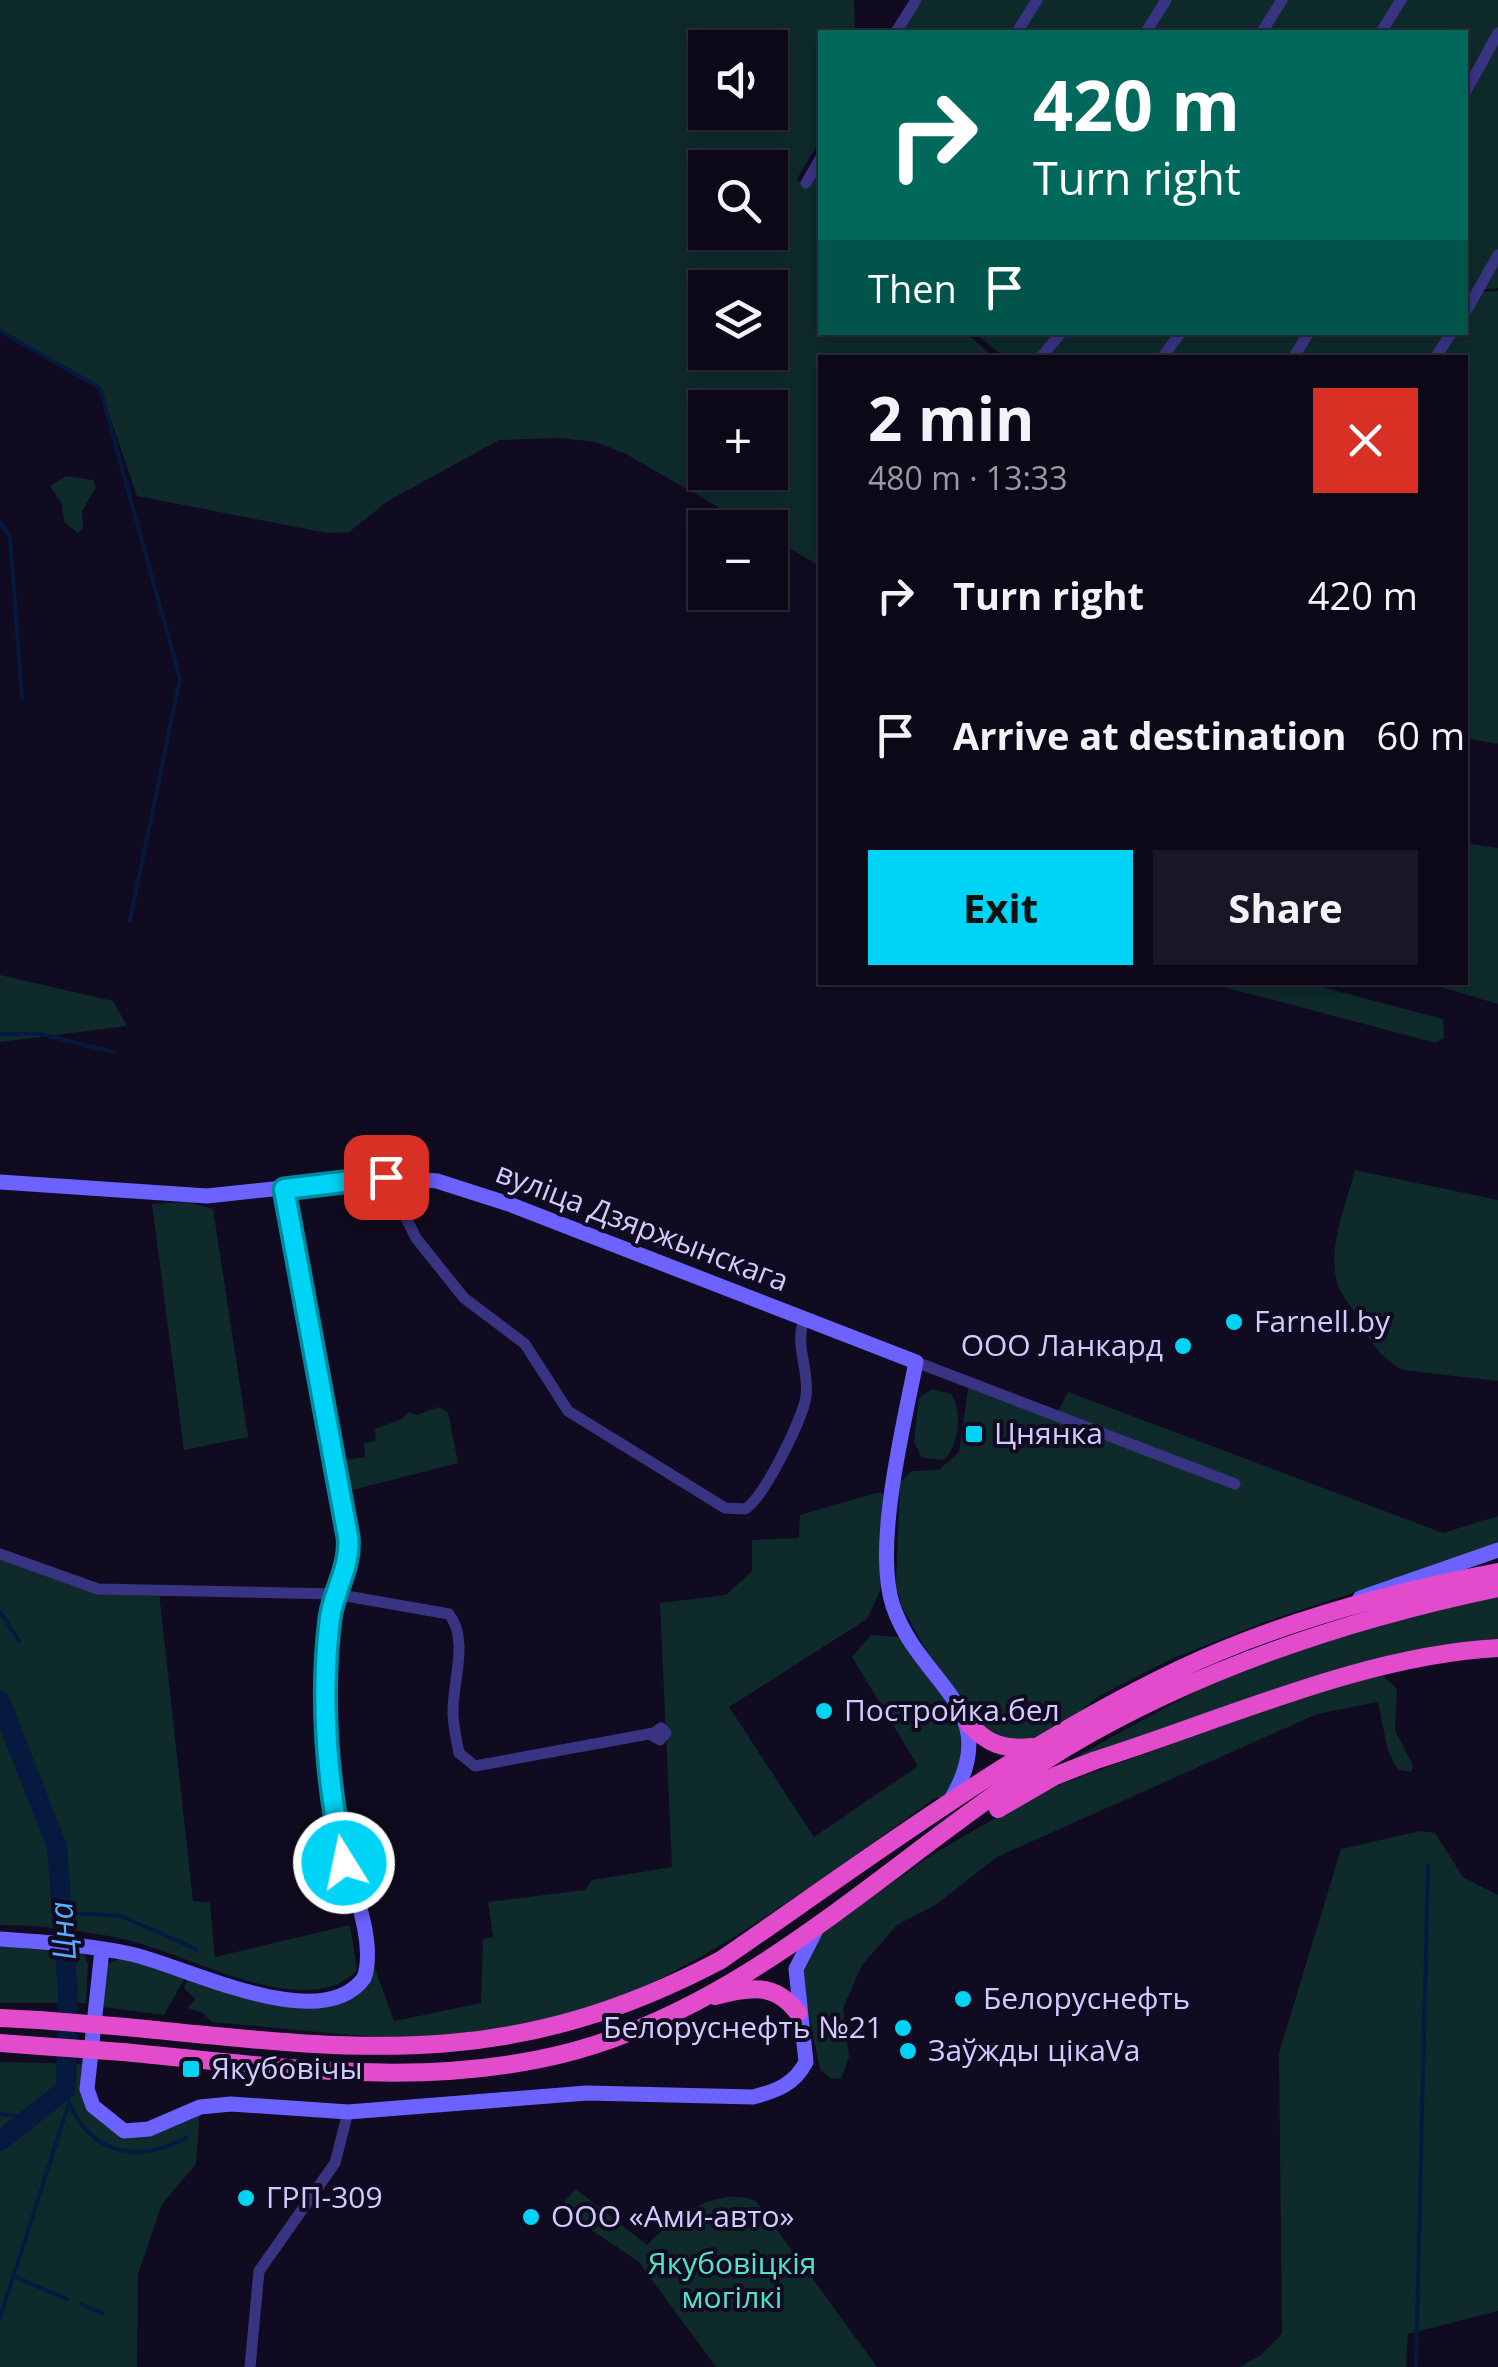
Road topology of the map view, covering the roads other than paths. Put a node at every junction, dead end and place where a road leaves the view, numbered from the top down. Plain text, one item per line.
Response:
1 (916, 0) edge
2 (1037, 0) edge
3 (1166, 0) edge
4 (1282, 0) edge
5 (1401, 0) edge
6 (897, 30) edge
7 (1018, 30) edge
8 (1147, 30) edge
9 (1263, 30) edge
10 (1382, 30) edge
11 (1498, 33) edge
12 (1468, 87) edge
13 (818, 162) edge
14 (806, 183) dead end
15 (1498, 256) edge
16 (1468, 308) edge
17 (1059, 335) edge
18 (1043, 355) edge
19 (386, 1177) junction
20 (0, 1182) edge
21 (284, 1189) junction
22 (804, 1318) junction
23 (916, 1362) junction
24 (1235, 1484) dead end
25 (1498, 1550) edge
26 (0, 1554) edge
27 (1498, 1572) edge
28 (1498, 1588) edge
29 (335, 1594) junction
30 (1319, 1616) junction
31 (1498, 1648) edge
32 (968, 1724) junction
33 (649, 1734) dead end
34 (1038, 1746) junction
35 (948, 1804) junction
36 (890, 1874) junction
37 (818, 1926) junction
38 (0, 1939) edge
39 (102, 1950) junction
40 (696, 2002) junction
41 (798, 2013) junction
42 (0, 2018) edge
43 (0, 2043) edge
44 (348, 2112) junction
45 (250, 2367) edge

1 - 6 street
2 - 7 street
3 - 8 street
4 - 9 street
5 - 10 street
11 - 12 street
13 - 14 street
15 - 16 street
17 - 18 street
19 - 21 main road, вуліца Дзяржынскага
19 - 22 main road, вуліца Дзяржынскага
19 - 22 street
20 - 21 main road, вуліца Дзяржынскага
21 - 29 main road
22 - 23 main road, вуліца Дзяржынскага
23 - 24 street, вуліца Дзяржынскага
23 - 32 main road
25 - 30 main road
26 - 29 street
27 - 30 highway
28 - 36 highway
29 - 33 street
29 - 39 main road
30 - 34 highway
31 - 36 highway
32 - 34 highway
32 - 35 main road
34 - 35 highway
35 - 42 highway, bridge
36 - 37 highway
37 - 40 highway
37 - 41 main road
38 - 39 main road
39 - 44 main road
40 - 41 highway
40 - 43 highway, bridge
41 - 44 main road
44 - 45 street

